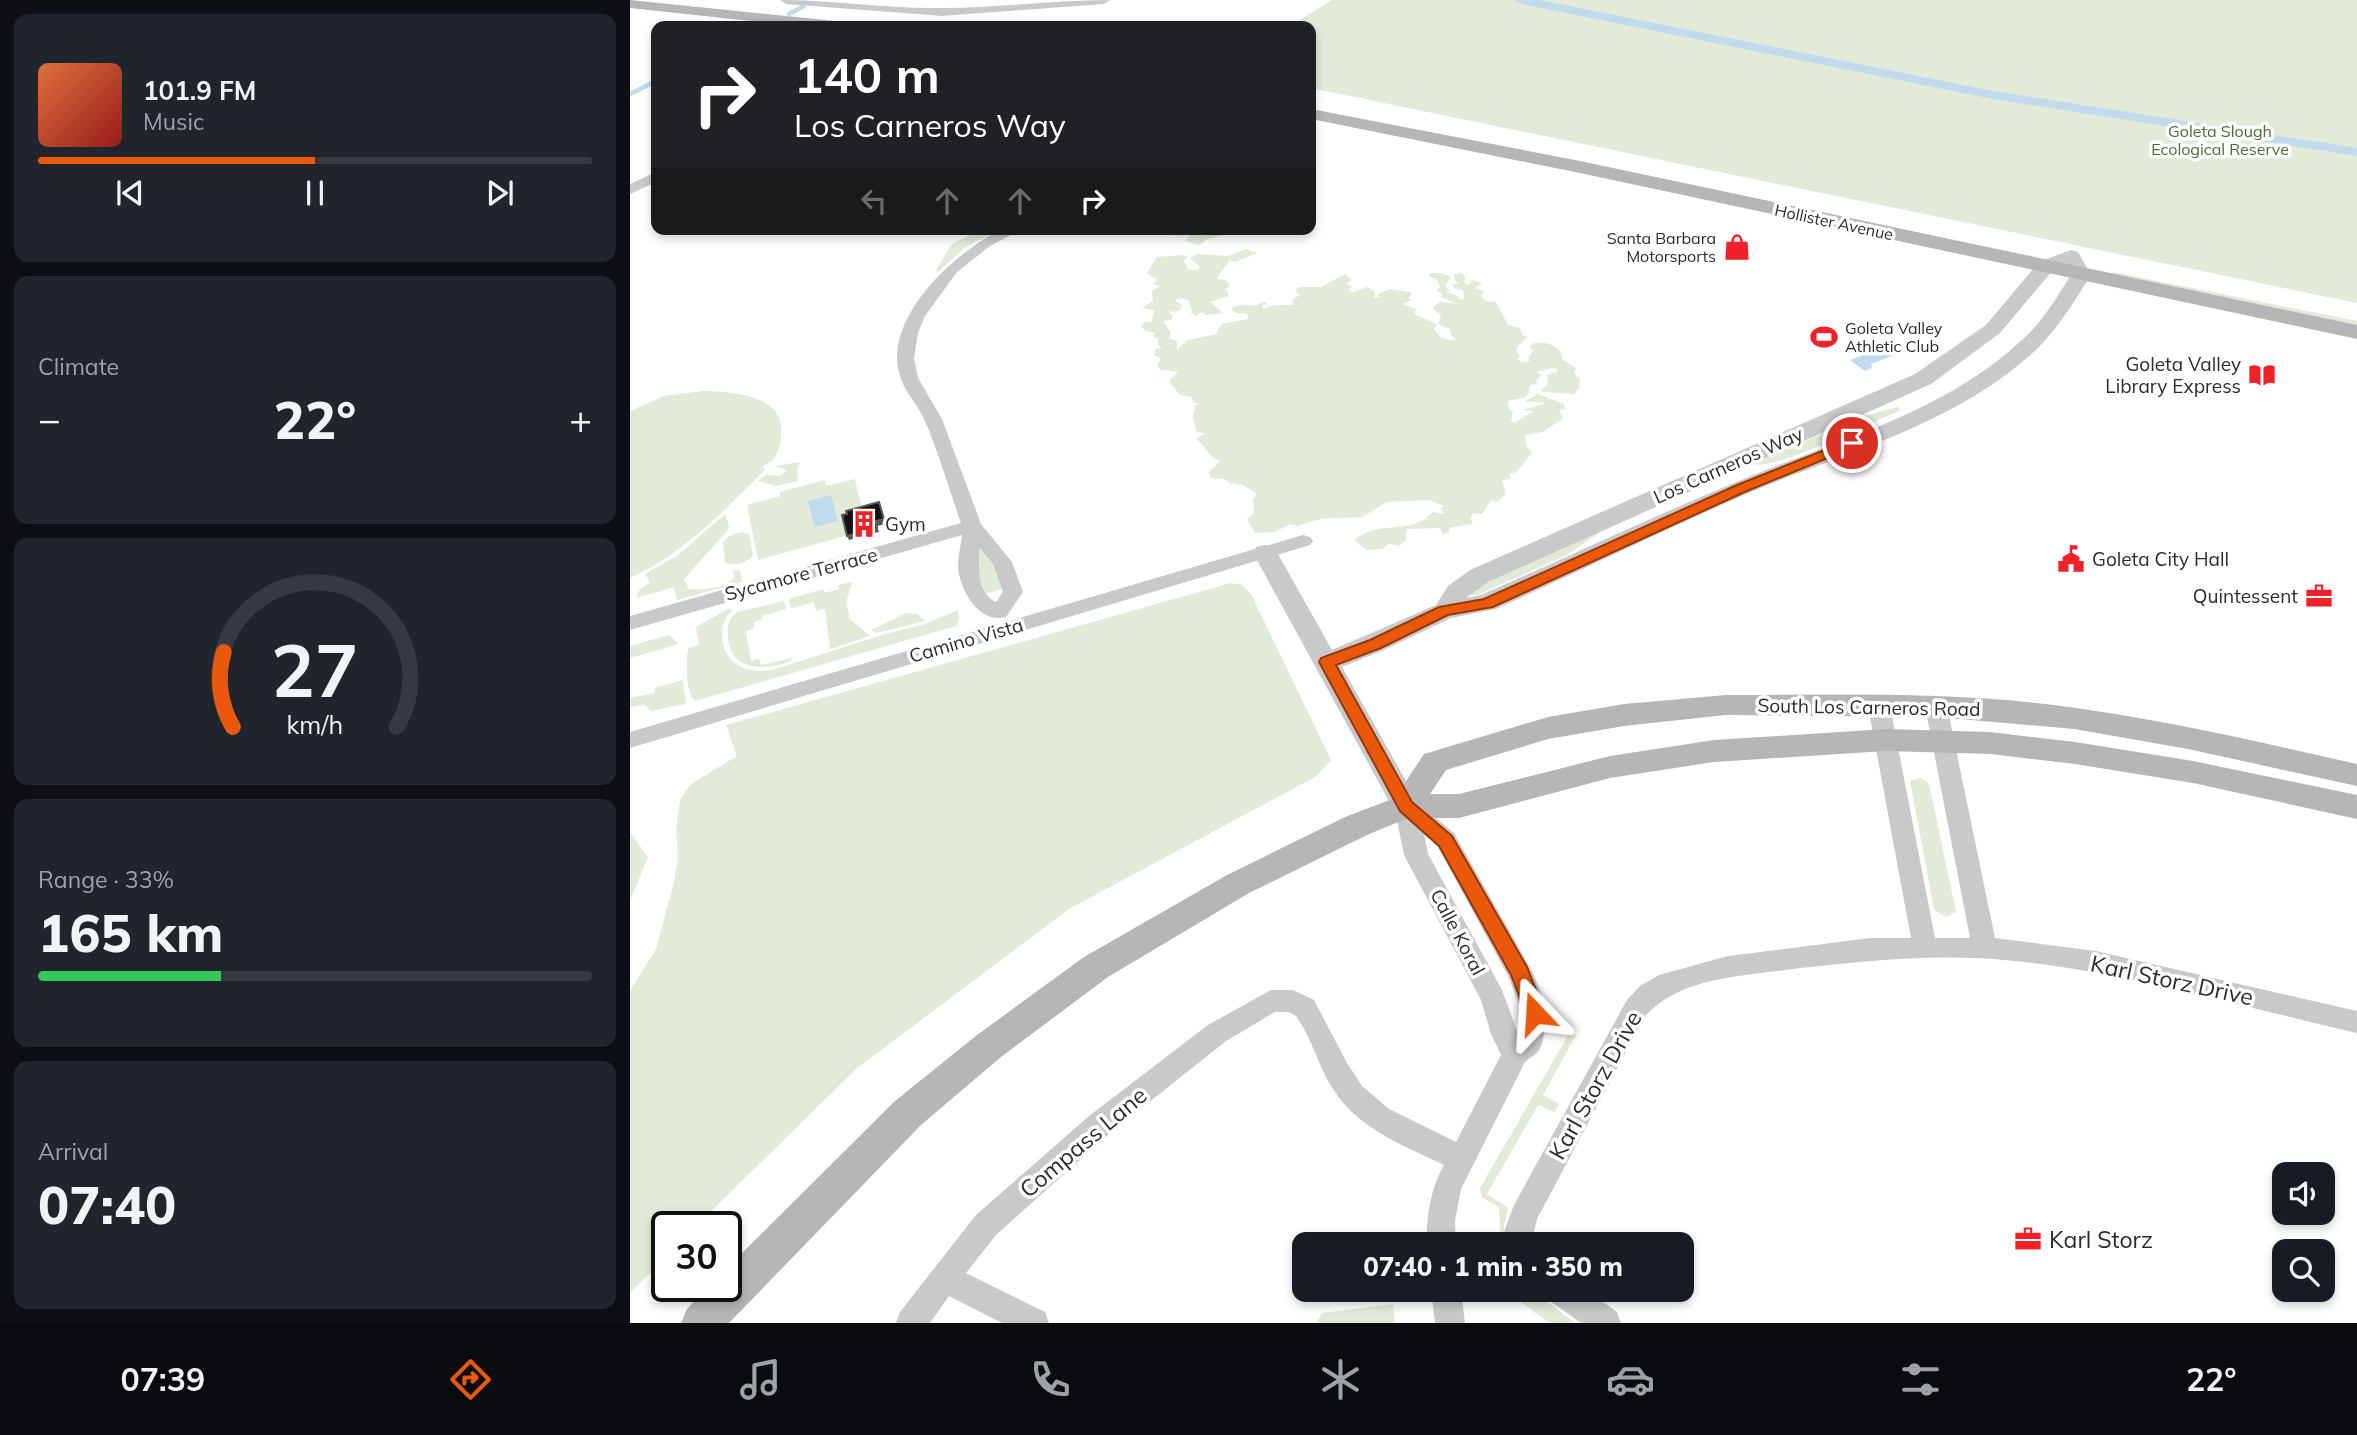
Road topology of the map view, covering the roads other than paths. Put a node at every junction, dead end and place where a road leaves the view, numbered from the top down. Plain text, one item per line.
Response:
1 (786, 0) edge
2 (1005, 0) edge
3 (1104, 0) edge
4 (630, 3) edge
5 (942, 12) junction
6 (630, 14) edge
7 (689, 21) edge
8 (787, 21) edge
9 (930, 21) edge
10 (1316, 101) edge
11 (1316, 115) edge
12 (651, 179) edge
13 (630, 190) edge
14 (1002, 235) edge
15 (2076, 265) junction
16 (2046, 266) junction
17 (2357, 315) edge
18 (2357, 332) edge
19 (1718, 468) junction
20 (1742, 488) junction
21 (972, 526) junction
22 (1303, 541) dead end
23 (1265, 553) junction
24 (1445, 611) junction
25 (1002, 620) junction
26 (630, 623) edge
27 (1327, 662) junction
28 (1879, 706) junction
29 (1936, 706) junction
30 (630, 740) edge
31 (1886, 740) junction
32 (1943, 741) junction
33 (2357, 775) edge
34 (1406, 806) junction
35 (2357, 807) edge
36 (1925, 949) junction
37 (1985, 949) junction
38 (2357, 1022) edge
39 (1516, 1055) junction
40 (1461, 1159) junction
41 (1441, 1232) edge
42 (1519, 1232) edge
43 (945, 1278) junction
44 (1447, 1302) edge
45 (1577, 1302) edge
46 (701, 1323) edge
47 (911, 1323) edge
48 (1034, 1323) edge
49 (1450, 1323) edge
50 (1606, 1323) edge

1 - 5 street
2 - 5 street
3 - 5 street
4 - 8 main road
5 - 9 street
6 - 7 main road
10 - 15 main road, Hollister Avenue
11 - 16 main road, Hollister Avenue
12 - 13 street
14 - 21 street
15 - 16 main road, Hollister Avenue
15 - 17 main road, Hollister Avenue
15 - 18 main road, Hollister Avenue
15 - 20 street, Los Carneros Way
16 - 19 street, Los Carneros Way
19 - 20 street
19 - 24 street, Los Carneros Way
20 - 24 street, Los Carneros Way
21 - 25 street
21 - 25 street
21 - 26 street, Sycamore Terrace
22 - 23 street, Camino Vista
23 - 25 street, Camino Vista
23 - 27 street, Calle Koral
24 - 27 street, Los Carneros Way
25 - 30 street, Camino Vista
27 - 34 street, Calle Koral
28 - 29 main road, South Los Carneros Road
28 - 31 street
28 - 34 main road, South Los Carneros Road
29 - 32 street
29 - 33 main road, South Los Carneros Road
31 - 32 main road, South Los Carneros Road
31 - 34 main road, South Los Carneros Road
31 - 36 street
32 - 35 main road, South Los Carneros Road
32 - 37 street
34 - 39 street, Calle Koral
34 - 39 street, Calle Koral
34 - 46 main road, South Los Carneros Road
36 - 37 street, Karl Storz Drive
36 - 42 street, Karl Storz Drive
37 - 38 street, Karl Storz Drive
39 - 40 street, Calle Koral
40 - 41 street, Calle Koral
40 - 43 street, Compass Lane
43 - 47 street, Compass Lane
43 - 48 street
44 - 49 street
45 - 50 street

